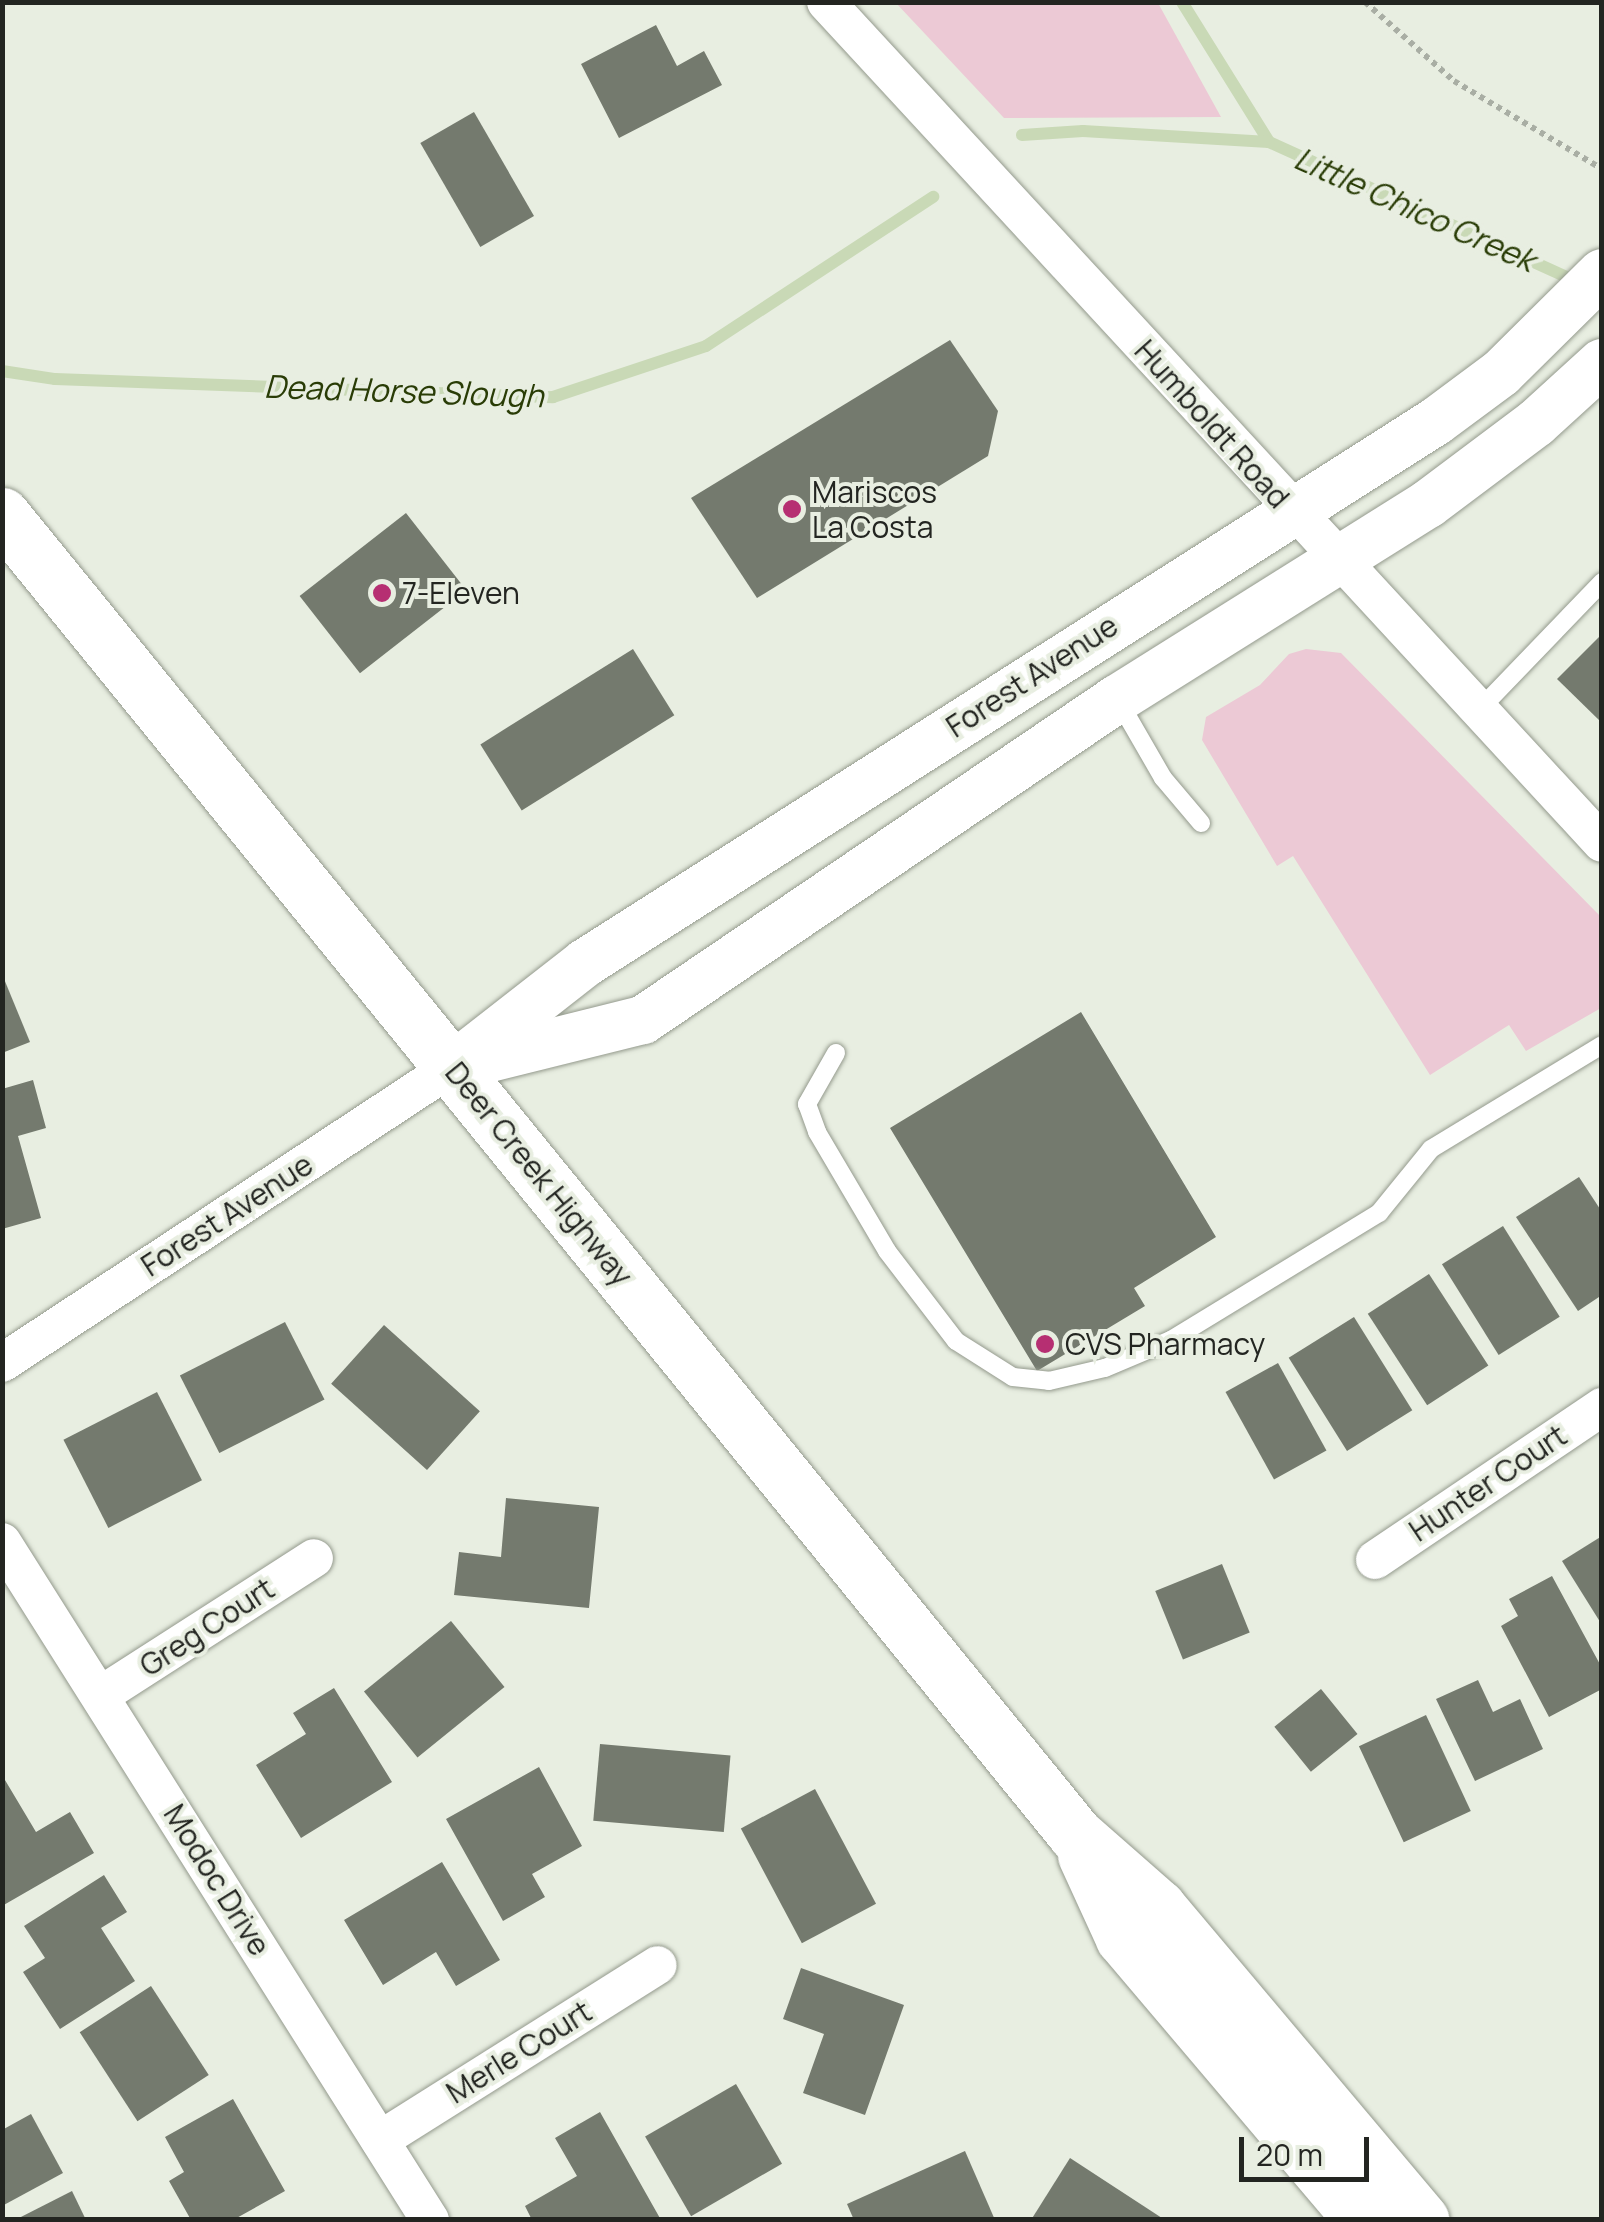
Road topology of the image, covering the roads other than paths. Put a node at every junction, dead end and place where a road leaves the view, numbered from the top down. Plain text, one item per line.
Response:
1 (826, 2) edge
2 (1602, 274) edge
3 (1602, 363) edge
4 (1293, 513) junction
5 (2, 515) edge
6 (1338, 563) junction
7 (1602, 582) edge
8 (1117, 699) junction
9 (1479, 710) junction
10 (1202, 823) dead end
11 (1602, 843) edge
12 (1602, 1045) edge
13 (836, 1053) dead end
14 (452, 1068) junction
15 (2, 1362) edge
16 (1602, 1407) edge
17 (2, 1542) edge
18 (314, 1558) dead end
19 (1375, 1560) dead end
20 (101, 1695) junction
21 (1075, 1834) junction
22 (658, 1965) dead end
23 (380, 2140) junction
24 (430, 2220) edge
25 (1362, 2220) edge
26 (1422, 2220) edge

1 - 4 street, Humboldt Road
2 - 4 street, Forest Avenue
3 - 6 street, Forest Avenue
4 - 6 street, Humboldt Road
4 - 14 street, Forest Avenue
5 - 14 main road, Deer Creek Highway
6 - 8 street, Forest Avenue
6 - 9 street, Humboldt Road
7 - 9 lane
8 - 10 lane
8 - 14 street, Forest Avenue
9 - 11 street, Humboldt Road
12 - 13 lane
14 - 15 street, Forest Avenue
14 - 21 main road, Deer Creek Highway
16 - 19 street, Hunter Court
17 - 20 street, Modoc Drive
18 - 20 street, Greg Court
20 - 23 street, Modoc Drive
21 - 25 main road, Deer Creek Highway
21 - 26 main road, Deer Creek Highway
22 - 23 street, Merle Court
23 - 24 street, Modoc Drive

